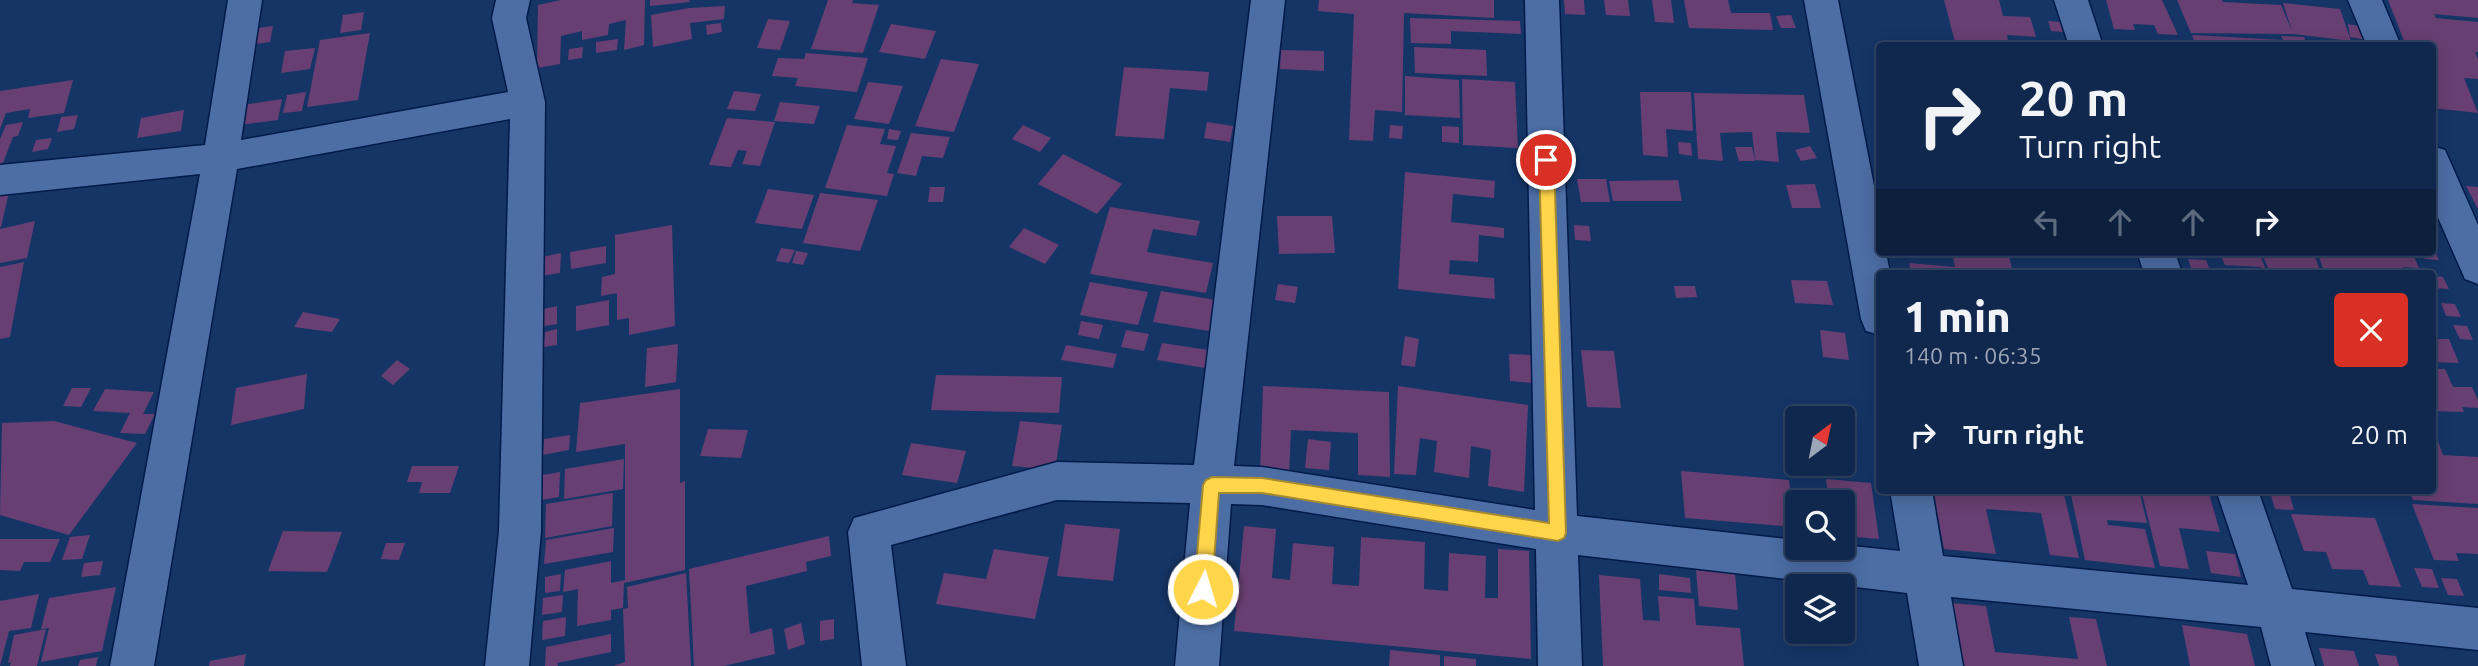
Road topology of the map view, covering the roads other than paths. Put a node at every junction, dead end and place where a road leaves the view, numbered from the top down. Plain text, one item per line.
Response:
1 (245, 0) edge
2 (513, 0) edge
3 (1268, 0) edge
4 (1542, 0) edge
5 (1821, 0) edge
6 (2071, 0) edge
7 (2365, 0) edge
8 (2086, 42) edge
9 (2382, 42) edge
10 (528, 102) junction
11 (221, 158) junction
12 (2436, 169) edge
13 (0, 180) edge
14 (2478, 268) edge
15 (1876, 297) edge
16 (1212, 485) junction
17 (1912, 494) edge
18 (2238, 494) edge
19 (1558, 533) junction
20 (1926, 573) junction
21 (2277, 608) junction
22 (2478, 629) edge
23 (132, 666) edge
24 (507, 666) edge
25 (884, 666) edge
26 (1197, 666) edge
27 (1560, 666) edge
28 (1941, 666) edge
29 (2293, 666) edge

1 - 11 street
2 - 10 street
3 - 16 street
4 - 19 street
5 - 15 street
6 - 8 street
7 - 9 street
10 - 11 street
10 - 24 street
11 - 13 street
11 - 23 street
12 - 14 street
16 - 19 street
16 - 25 street
16 - 26 street
17 - 20 street
18 - 21 street
19 - 20 street
19 - 27 street
20 - 21 street
20 - 28 street
21 - 22 street
21 - 29 street

